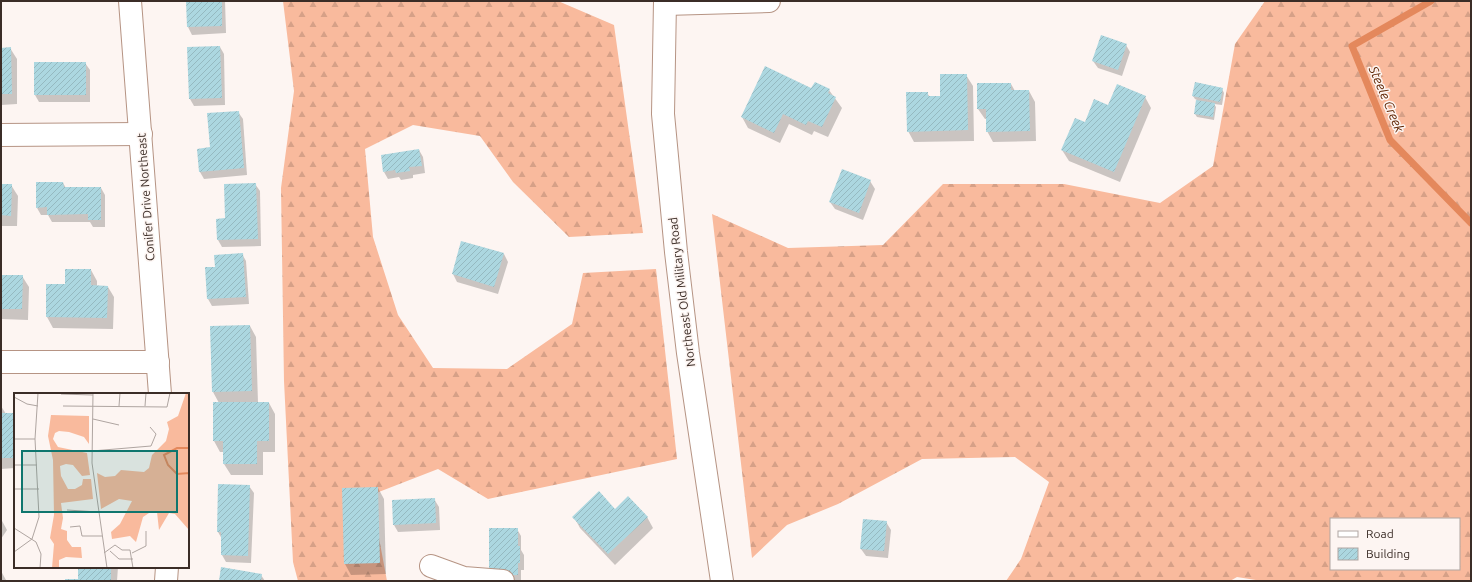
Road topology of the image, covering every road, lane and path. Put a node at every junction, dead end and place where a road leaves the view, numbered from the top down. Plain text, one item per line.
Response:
1 (130, 1) edge
2 (769, 1) edge
3 (665, 3) edge
4 (141, 134) junction
5 (1, 135) edge
6 (1, 362) edge
7 (158, 362) junction
8 (160, 393) edge
9 (431, 566) dead end
10 (167, 568) edge
11 (166, 581) edge
12 (503, 581) edge
13 (722, 581) edge

1 - 4 street, Conifer Drive Northeast
2 - 3 street
3 - 13 street, Northeast Old Military Road
4 - 5 street
4 - 7 street, Conifer Drive Northeast
6 - 7 street
7 - 8 street, Conifer Drive Northeast
9 - 12 street
10 - 11 street

